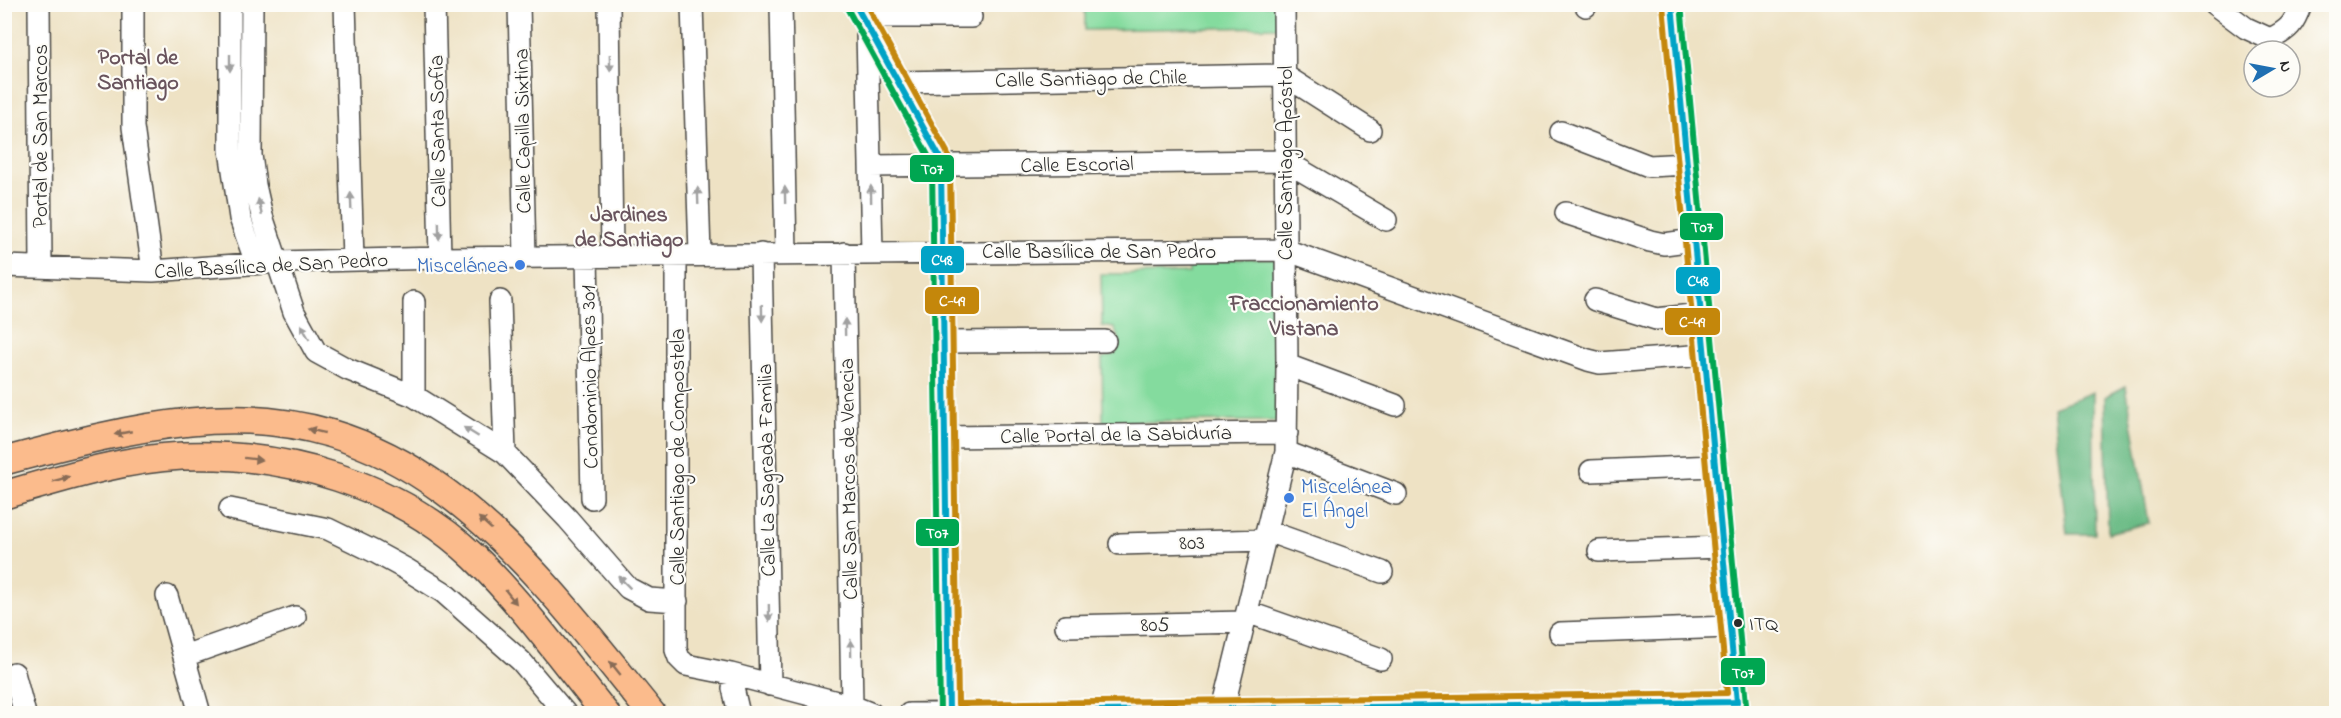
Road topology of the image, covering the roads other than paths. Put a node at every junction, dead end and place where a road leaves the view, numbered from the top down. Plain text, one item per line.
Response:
1 (39, 4) edge
2 (133, 4) edge
3 (230, 4) edge
4 (252, 4) edge
5 (345, 4) edge
6 (434, 4) edge
7 (519, 4) edge
8 (609, 4) edge
9 (692, 4) edge
10 (781, 4) edge
11 (1284, 4) edge
12 (1672, 4) edge
13 (2214, 4) edge
14 (2301, 4) edge
15 (862, 16) edge
16 (972, 17) dead end
17 (1284, 75) junction
18 (897, 82) junction
19 (1370, 130) dead end
20 (1561, 132) dead end
21 (1285, 161) junction
22 (1686, 164) junction
23 (870, 166) junction
24 (941, 166) junction
25 (1566, 213) dead end
26 (1386, 219) dead end
27 (1694, 240) junction
28 (1286, 250) junction
29 (942, 252) junction
30 (844, 253) junction
31 (872, 253) junction
32 (700, 254) junction
33 (761, 254) junction
34 (786, 254) junction
35 (676, 255) junction
36 (587, 256) junction
37 (612, 256) junction
38 (525, 257) junction
39 (440, 258) junction
40 (353, 260) junction
41 (266, 263) junction
42 (4, 266) edge
43 (41, 267) junction
44 (153, 271) junction
45 (1595, 300) dead end
46 (414, 302) dead end
47 (500, 302) dead end
48 (1701, 314) junction
49 (1105, 341) dead end
50 (944, 342) junction
51 (1705, 355) junction
52 (1287, 365) junction
53 (414, 396) junction
54 (1395, 405) dead end
55 (945, 436) junction
56 (1286, 442) junction
57 (505, 453) junction
58 (4, 461) edge
59 (1715, 466) junction
60 (1591, 471) dead end
61 (1396, 494) dead end
62 (4, 495) edge
63 (592, 498) dead end
64 (230, 509) dead end
65 (1266, 535) junction
66 (1120, 544) dead end
67 (1723, 547) junction
68 (1599, 551) dead end
69 (1382, 572) dead end
70 (167, 596) dead end
71 (677, 601) junction
72 (295, 617) dead end
73 (1246, 617) junction
74 (1066, 626) dead end
75 (1730, 627) junction
76 (1560, 633) dead end
77 (184, 656) junction
78 (1381, 659) dead end
79 (14, 673) dead end
80 (770, 685) junction
81 (733, 688) dead end
82 (852, 706) junction
83 (1738, 708) edge
84 (1223, 709) junction
85 (1114, 712) edge
86 (949, 713) edge
87 (993, 713) edge
88 (25, 714) edge
89 (200, 714) edge
90 (566, 714) edge
91 (606, 714) edge
92 (652, 714) edge
93 (739, 714) edge
94 (872, 714) edge
95 (909, 714) edge

1 - 43 street, Portal de San Marcos
2 - 44 street
3 -> 41 street
41 -> 4 street
40 -> 5 street
6 -> 39 street, Calle Santa Sofía
7 - 38 street, Calle Capilla Sixtina
8 -> 37 street
32 -> 9 street
34 -> 10 street
11 - 17 street, Calle Santiago Apóstol
12 - 22 street
13 - 14 street
15 - 16 street
15 - 18 street
15 - 23 street
17 - 18 street, Calle Santiago de Chile
17 - 19 street
17 - 21 street, Calle Santiago Apóstol
18 - 24 street
20 - 22 street
21 - 24 street, Calle Escorial
21 - 26 street
21 - 28 street, Calle Santiago Apóstol
22 - 27 street
23 - 24 street, Calle Escorial
31 -> 23 street
24 - 29 street
25 - 27 street
27 - 48 street
28 - 29 street, Calle Basílica de San Pedro
28 - 51 street, Calle Basílica de San Pedro
28 - 52 street, Calle Santiago Apóstol
29 - 31 street, Calle Basílica de San Pedro
29 - 50 street
30 - 31 street, Calle Basílica de San Pedro
30 - 34 street, Calle Basílica de San Pedro
82 -> 30 street, Calle San Marcos de Venecia
32 - 33 street, Calle Basílica de San Pedro
32 - 35 street, Calle Basílica de San Pedro
33 - 34 street, Calle Basílica de San Pedro
33 -> 80 street, Calle La Sagrada Familia
35 - 37 street, Calle Basílica de San Pedro
35 - 71 street, Calle Santiago de Compostela
36 - 37 street, Calle Basílica de San Pedro
36 - 38 street, Calle Basílica de San Pedro
36 - 63 street, Condominio Alpes 301
38 - 39 street, Calle Basílica de San Pedro
39 - 40 street, Calle Basílica de San Pedro
40 - 41 street, Calle Basílica de San Pedro
41 - 44 street, Calle Basílica de San Pedro
53 -> 41 street
42 - 43 street, Calle Basílica de San Pedro
43 - 44 street, Calle Basílica de San Pedro
45 - 48 street
46 - 53 street
47 - 57 street
48 - 51 street
49 - 50 street
50 - 55 street
51 - 59 street
52 - 54 street
52 - 56 street, Calle Santiago Apóstol
57 -> 53 street
55 - 56 street, Calle Portal de la Sabiduría
55 - 86 street
56 - 61 street
56 - 65 street, Calle Santiago Apóstol
71 -> 57 street
92 -> 58 main road
59 - 60 street
59 - 67 street
62 -> 91 main road
64 - 90 street
65 - 66 street, 803
65 - 69 street
65 - 73 street, Calle Santiago Apóstol
67 - 68 street
67 - 75 street
70 - 77 street
71 - 80 street, Calle Santiago de Compostela
72 - 77 street
73 - 74 street, 805
73 - 78 street
73 - 84 street, Calle Santiago Apóstol
75 - 76 street
75 - 83 street
77 - 89 street
79 - 88 street
80 - 82 street
81 - 93 street
82 - 94 street
83 - 84 street
84 - 85 street
85 - 87 street
86 - 87 street
86 - 95 street

